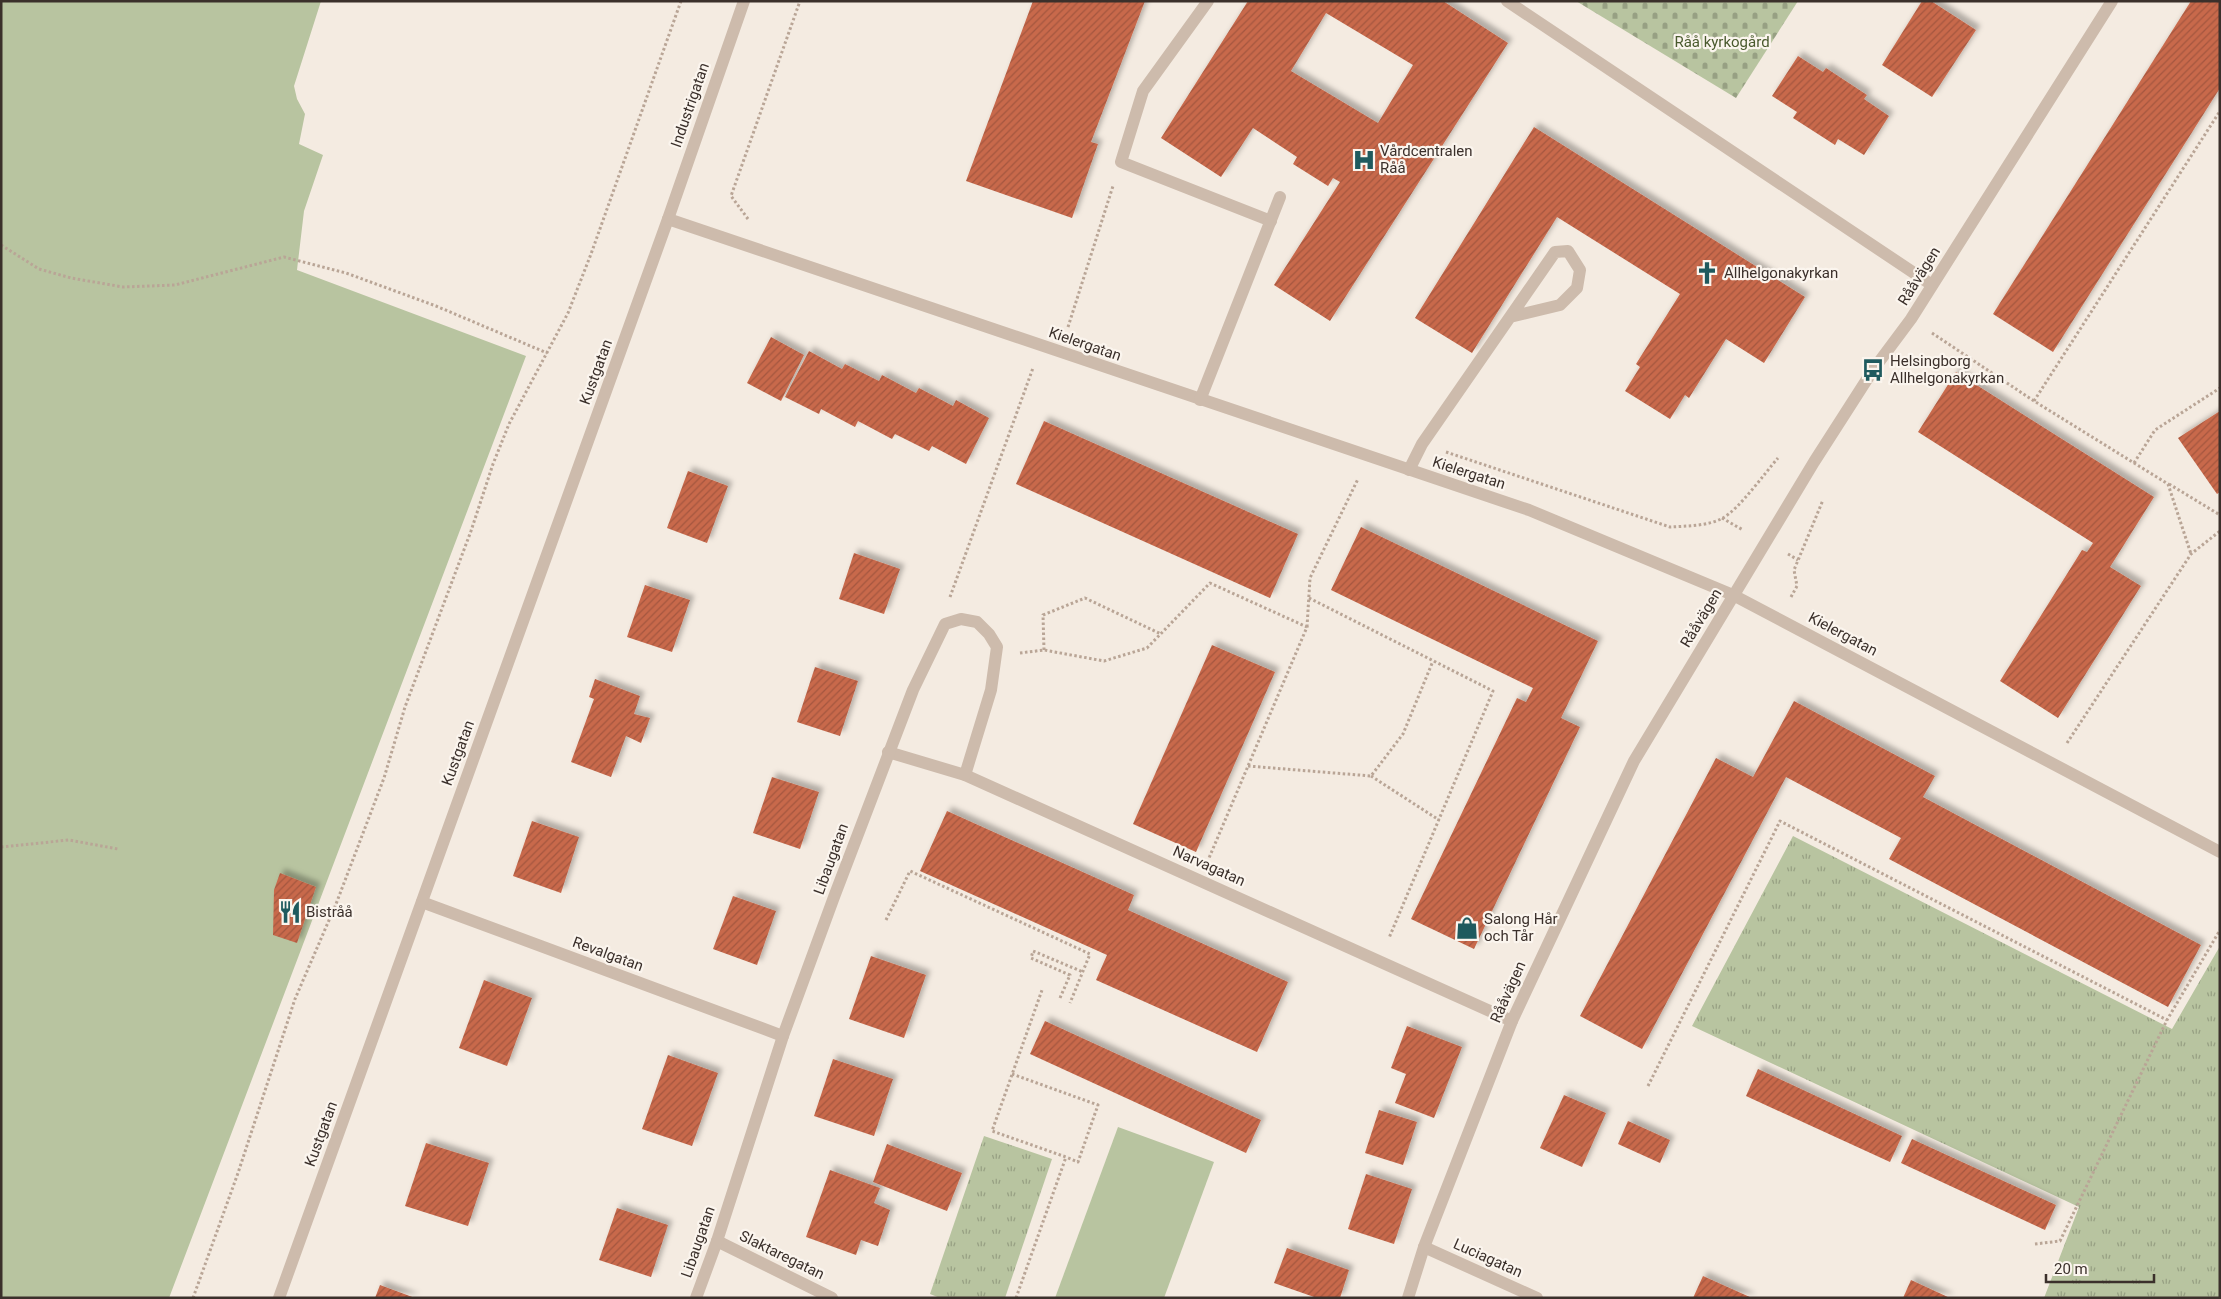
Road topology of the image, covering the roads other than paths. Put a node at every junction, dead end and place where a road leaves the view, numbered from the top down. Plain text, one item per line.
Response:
1 (744, 1) edge
2 (1208, 1) edge
3 (1507, 1) edge
4 (2112, 1) edge
5 (1280, 197) dead end
6 (668, 219) junction
7 (1271, 221) junction
8 (1932, 285) junction
9 (1510, 317) junction
10 (1200, 400) junction
11 (1409, 470) junction
12 (1733, 594) junction
13 (888, 752) junction
14 (965, 775) junction
15 (2220, 852) edge
16 (422, 902) junction
17 (1512, 1021) junction
18 (783, 1036) junction
19 (717, 1241) junction
20 (1424, 1247) junction
21 (279, 1298) edge
22 (696, 1298) edge
23 (832, 1298) edge
24 (1408, 1298) edge
25 (1538, 1298) edge

1 - 6 street, Industrigatan
2 - 7 street
3 - 8 street
4 - 8 street, Rååvägen
5 - 7 street
6 - 10 street, Kielergatan
6 - 16 street, Kustgatan
7 - 10 street
8 - 12 street, Rååvägen
9 - 9 street
9 - 11 street
10 - 11 street, Kielergatan
11 - 12 street, Kielergatan
12 - 15 street, Kielergatan
12 - 17 street, Rååvägen
13 - 14 street, Narvagatan
13 - 14 street, Libaugatan
13 - 18 street, Libaugatan
14 - 17 street, Narvagatan
16 - 18 street, Revalgatan
16 - 21 street, Kustgatan
17 - 20 street, Rååvägen
18 - 19 street, Libaugatan
19 - 22 street, Libaugatan
19 - 23 street, Slaktaregatan
20 - 24 street, Rååvägen
20 - 25 street, Luciagatan

